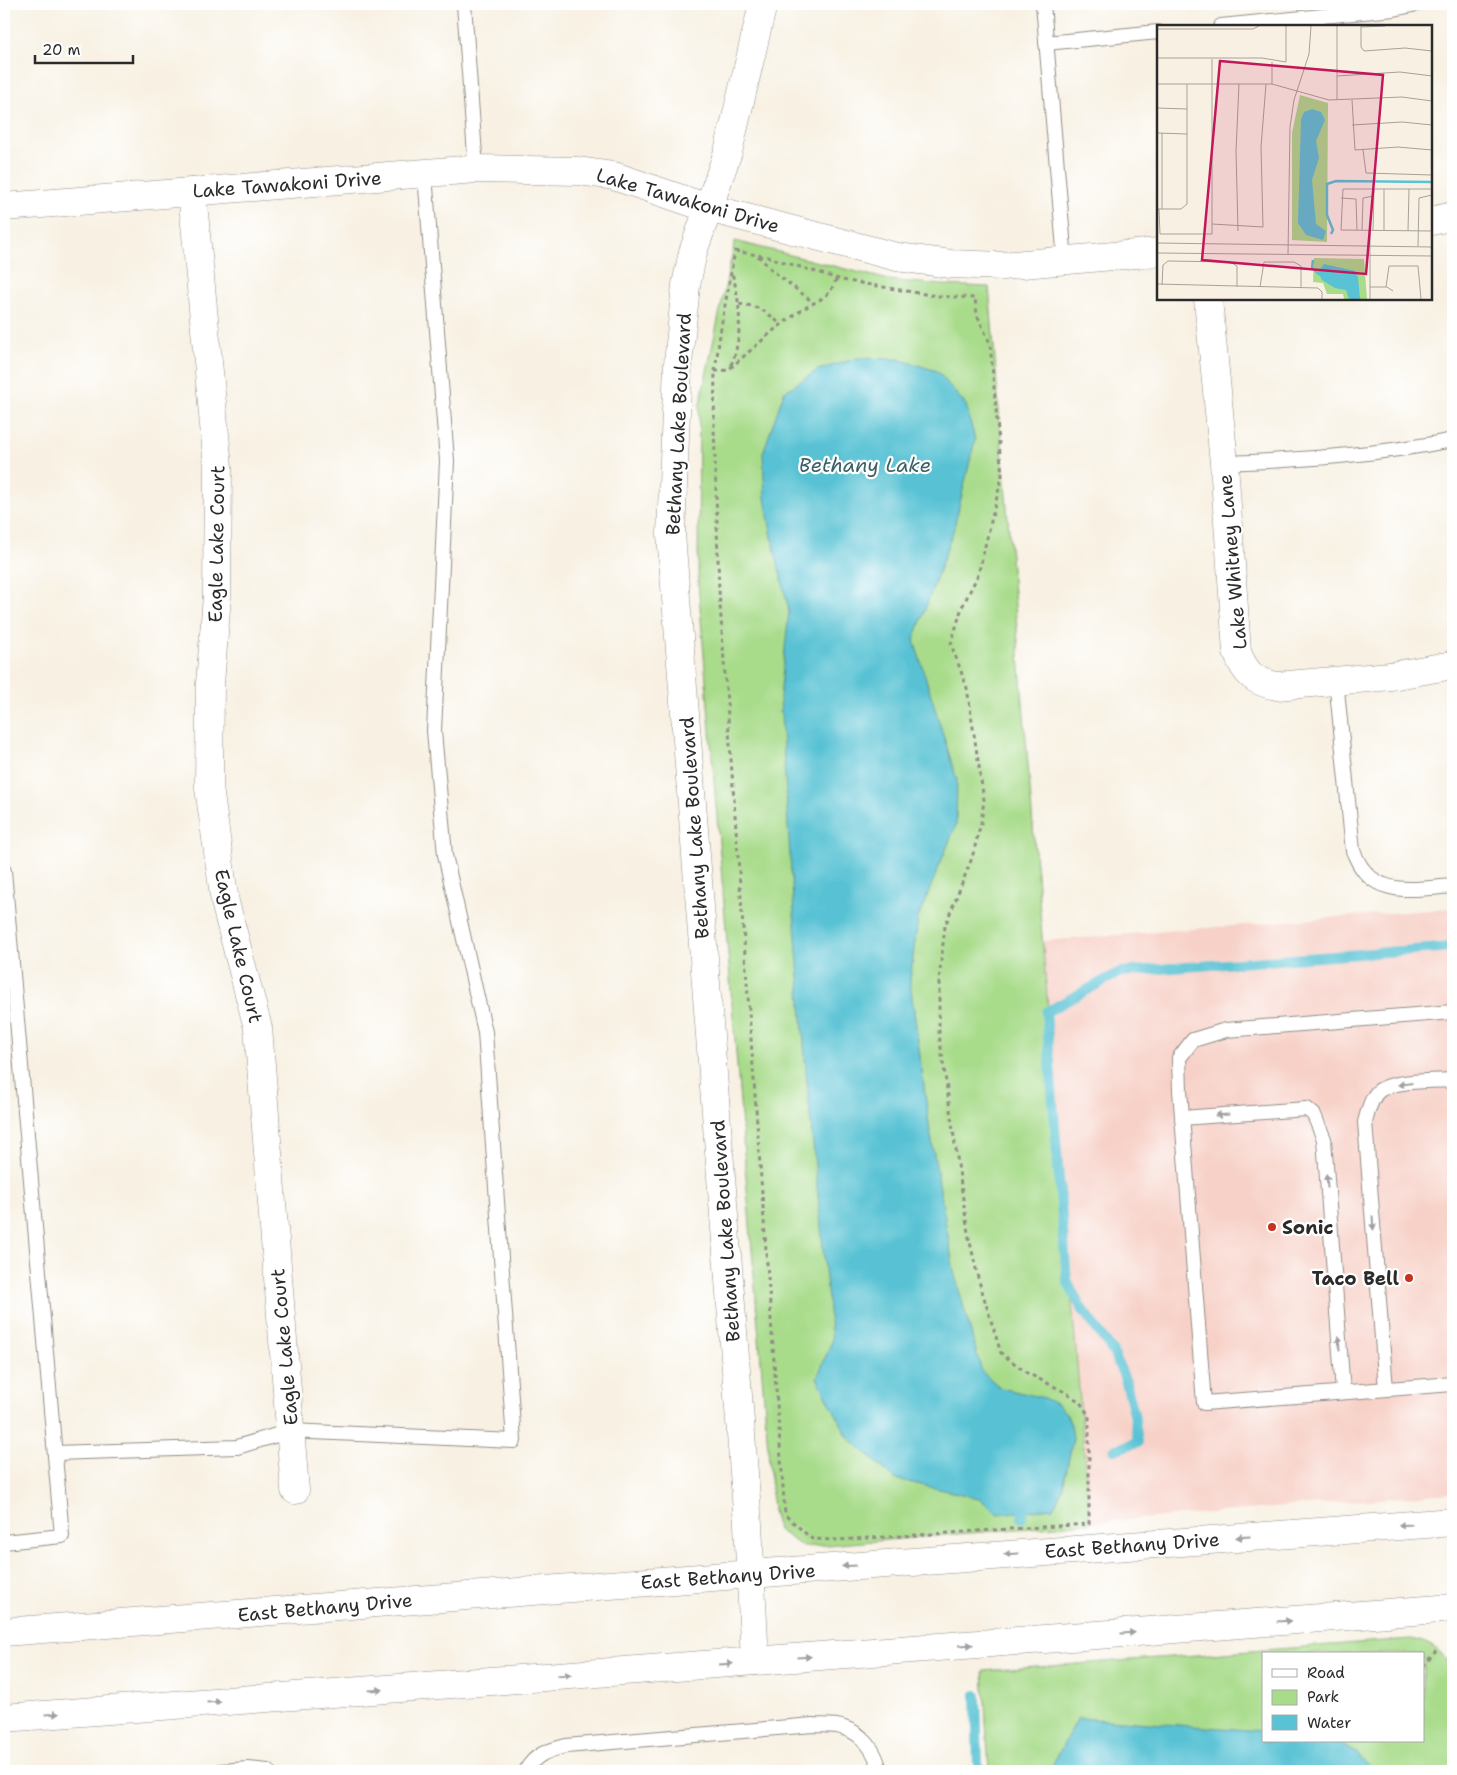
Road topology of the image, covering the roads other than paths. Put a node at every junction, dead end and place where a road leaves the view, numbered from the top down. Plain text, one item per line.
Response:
1 (464, 4) edge
2 (763, 4) edge
3 (1043, 4) edge
4 (1417, 4) edge
5 (1232, 25) edge
6 (1157, 32) edge
7 (1046, 43) junction
8 (476, 169) junction
9 (425, 174) junction
10 (192, 192) junction
11 (4, 207) edge
12 (708, 208) junction
13 (1453, 216) edge
14 (1432, 221) edge
15 (1157, 252) edge
16 (1065, 261) junction
17 (1208, 300) edge
18 (1453, 440) edge
19 (1224, 463) junction
20 (1453, 665) edge
21 (1336, 680) junction
22 (4, 871) edge
23 (1453, 886) edge
24 (1453, 1012) edge
25 (1453, 1080) edge
26 (1182, 1118) junction
27 (1453, 1384) edge
28 (1386, 1388) junction
29 (1343, 1392) junction
30 (290, 1431) junction
31 (55, 1453) junction
32 (295, 1490) dead end
33 (1453, 1522) edge
34 (4, 1542) edge
35 (751, 1574) junction
36 (1453, 1608) edge
37 (4, 1632) edge
38 (755, 1661) junction
39 (4, 1718) edge
40 (221, 1771) edge
41 (268, 1771) edge
42 (526, 1771) edge
43 (880, 1771) edge

1 - 8 lane
2 - 12 street, Bethany Lake Boulevard
3 - 7 lane
4 - 5 lane
6 - 7 lane
7 - 16 lane
8 - 9 street, Lake Tawakoni Drive
8 - 12 street, Lake Tawakoni Drive
9 - 10 street, Lake Tawakoni Drive
9 - 30 lane
10 - 11 street, Lake Tawakoni Drive
10 - 30 street, Eagle Lake Court
12 - 16 street, Lake Tawakoni Drive
12 - 35 street, Bethany Lake Boulevard
13 - 14 street
15 - 16 street, Lake Tawakoni Drive
17 - 19 street, Lake Whitney Lane
18 - 19 lane
19 - 21 street, Lake Whitney Lane
20 - 21 street, Lake Whitney Lane
21 - 23 lane
22 - 31 lane
24 - 26 lane
25 -> 28 lane
29 -> 26 lane
26 - 29 lane
27 - 28 lane
28 - 29 lane
30 - 31 lane
30 - 32 street, Eagle Lake Court
31 - 34 lane
33 -> 35 street, East Bethany Drive
35 - 37 street, East Bethany Drive
35 - 38 street, Bethany Lake Boulevard
38 -> 36 street
39 -> 38 street
40 - 41 lane
42 - 43 lane

